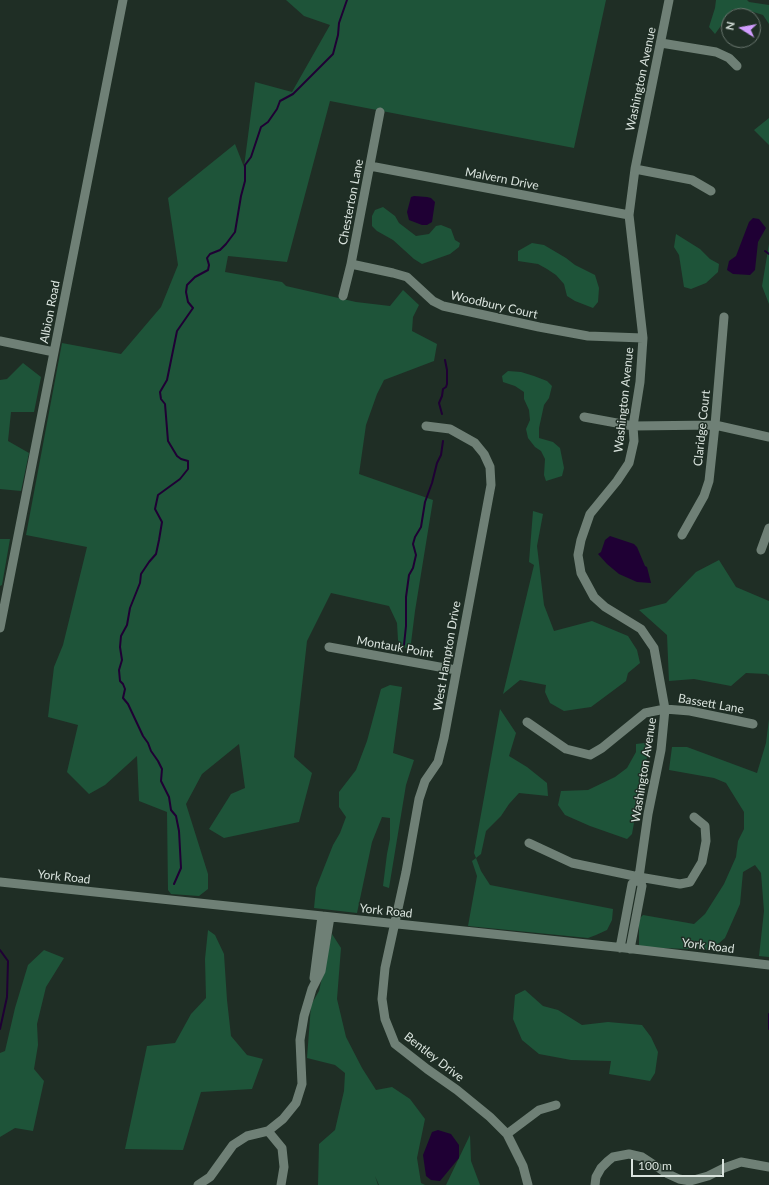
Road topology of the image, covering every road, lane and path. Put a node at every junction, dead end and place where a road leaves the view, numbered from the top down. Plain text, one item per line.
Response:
1 (123, 0) edge
2 (669, 0) edge
3 (661, 43) junction
4 (737, 66) dead end
5 (380, 112) dead end
6 (370, 166) junction
7 (635, 169) junction
8 (711, 191) dead end
9 (629, 215) junction
10 (351, 264) junction
11 (343, 296) dead end
12 (724, 317) dead end
13 (643, 338) junction
14 (0, 341) edge
15 (54, 352) junction
16 (584, 417) dead end
17 (715, 425) junction
18 (426, 426) dead end
19 (633, 426) junction
20 (769, 437) edge
21 (769, 528) edge
22 (682, 535) dead end
23 (761, 550) dead end
24 (0, 628) edge
25 (329, 647) dead end
26 (456, 670) junction
27 (665, 708) junction
28 (527, 722) dead end
29 (753, 724) dead end
30 (694, 817) dead end
31 (529, 843) dead end
32 (639, 877) junction
33 (0, 882) edge
34 (326, 917) junction
35 (395, 925) junction
36 (620, 948) junction
37 (630, 949) junction
38 (769, 965) edge
39 (556, 1105) dead end
40 (268, 1131) junction
41 (507, 1134) junction
42 (769, 1167) edge
43 (198, 1185) edge
44 (281, 1185) edge
45 (528, 1185) edge
46 (595, 1185) edge

1 - 15 street, Albion Road
2 - 3 street, Washington Avenue
3 - 4 street
3 - 7 street, Washington Avenue
5 - 6 street, Chesterton Lane
6 - 9 street, Malvern Drive
6 - 10 street, Chesterton Lane
7 - 8 street
7 - 9 street, Washington Avenue
9 - 13 street, Washington Avenue
10 - 11 street, Chesterton Lane
10 - 13 street, Woodbury Court
12 - 17 street, Claridge Court
13 - 19 street, Washington Avenue
14 - 15 street
15 - 24 street, Albion Road
16 - 19 street
17 - 19 street
17 - 20 street
17 - 22 street, Claridge Court
18 - 26 street, West Hampton Drive
19 - 27 street, Washington Avenue
21 - 23 street
25 - 26 street, Montauk Point
26 - 35 street, West Hampton Drive
27 - 28 street
27 - 29 street, Bassett Lane
27 - 32 street, Washington Avenue
30 - 32 street
31 - 32 street
32 - 36 street, Washington Avenue
32 - 37 street, Washington Avenue
33 - 34 street, York Road
34 - 35 street, York Road
34 - 40 street
35 - 36 street, York Road
35 - 41 street, Bentley Drive
36 - 37 street, York Road
37 - 38 street, York Road
39 - 41 street
40 - 43 street
40 - 44 street
41 - 45 street, Bentley Drive
42 - 46 street

